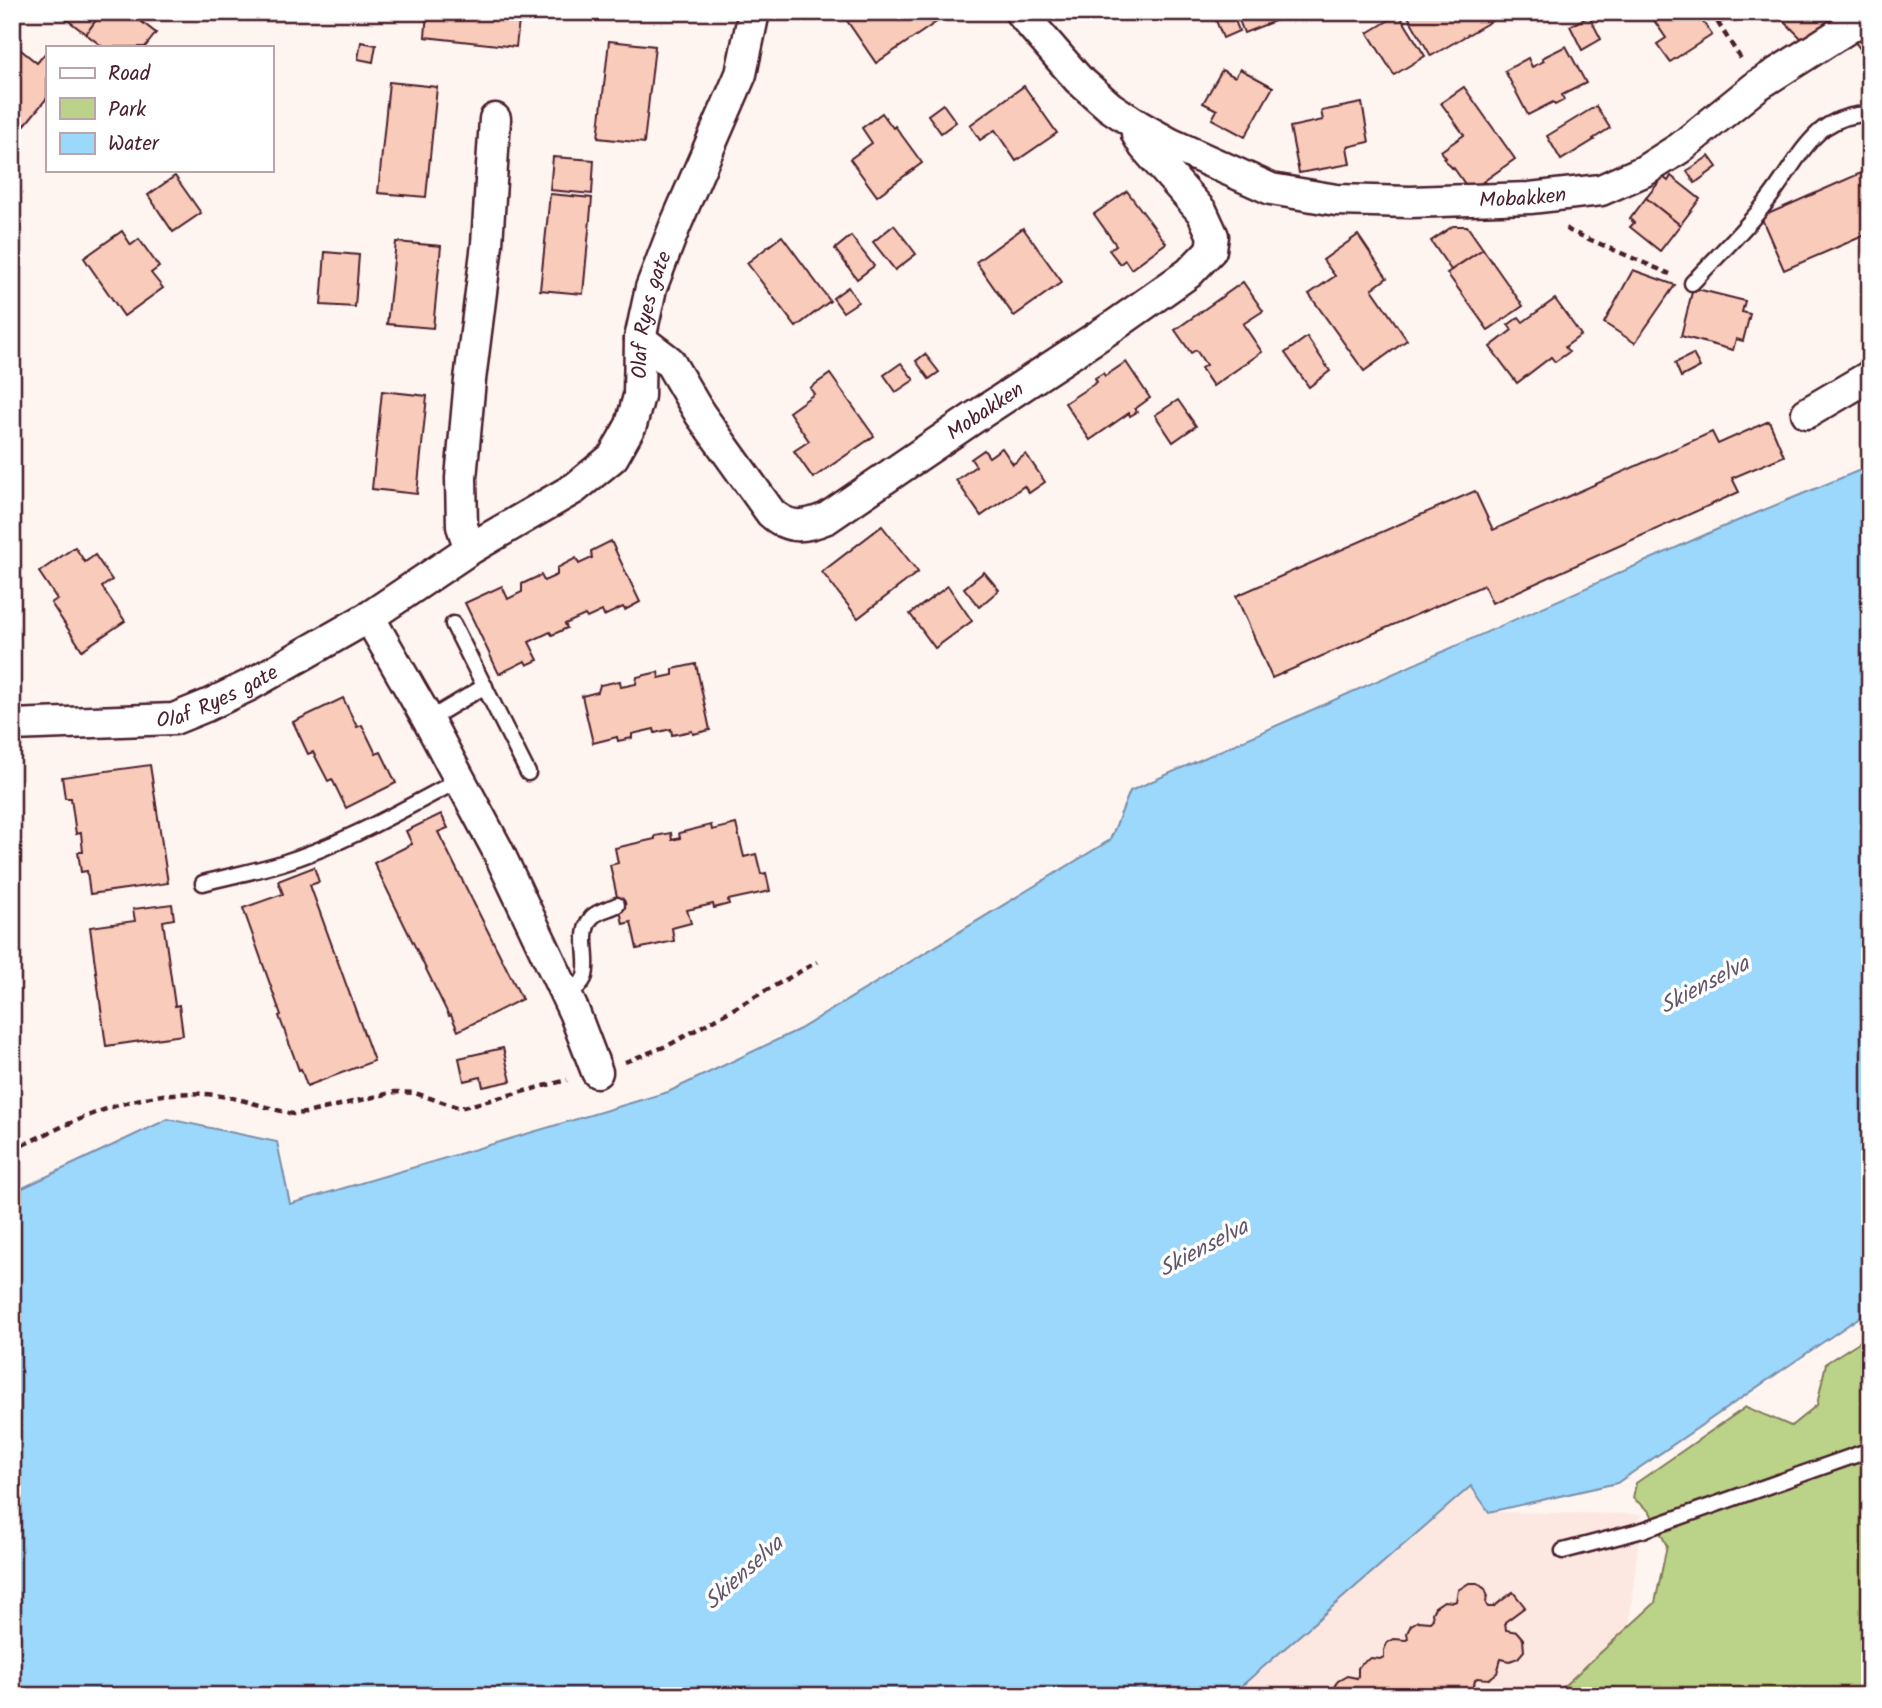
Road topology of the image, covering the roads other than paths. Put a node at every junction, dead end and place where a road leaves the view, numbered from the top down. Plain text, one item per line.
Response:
1 (754, 12) edge
2 (1020, 12) edge
3 (1870, 15) edge
4 (1870, 114) edge
5 (495, 119) dead end
6 (1137, 125) junction
7 (1692, 284) road end
8 (640, 339) junction
9 (1870, 376) edge
10 (1807, 413) dead end
11 (470, 549) junction
12 (369, 617) junction
13 (453, 624) dead end
14 (485, 686) junction
15 (428, 720) junction
16 (12, 725) edge
17 (528, 773) dead end
18 (459, 780) junction
19 (204, 883) dead end
20 (617, 905) dead end
21 (566, 996) junction
22 (597, 1072) road end
23 (1870, 1450) edge
24 (1563, 1551) dead end

1 - 8 street, Olaf Ryes gate
2 - 6 street, Mobakken
3 - 6 street, Mobakken
4 - 7 lane
5 - 11 street
6 - 8 street, Mobakken
8 - 11 street, Olaf Ryes gate
9 - 10 street
11 - 12 street, Olaf Ryes gate
12 - 15 street
12 - 16 street, Olaf Ryes gate
13 - 14 lane
14 - 15 lane
14 - 17 lane
15 - 18 street
18 - 19 lane
18 - 21 street
20 - 21 lane
21 - 22 street
23 - 24 lane

